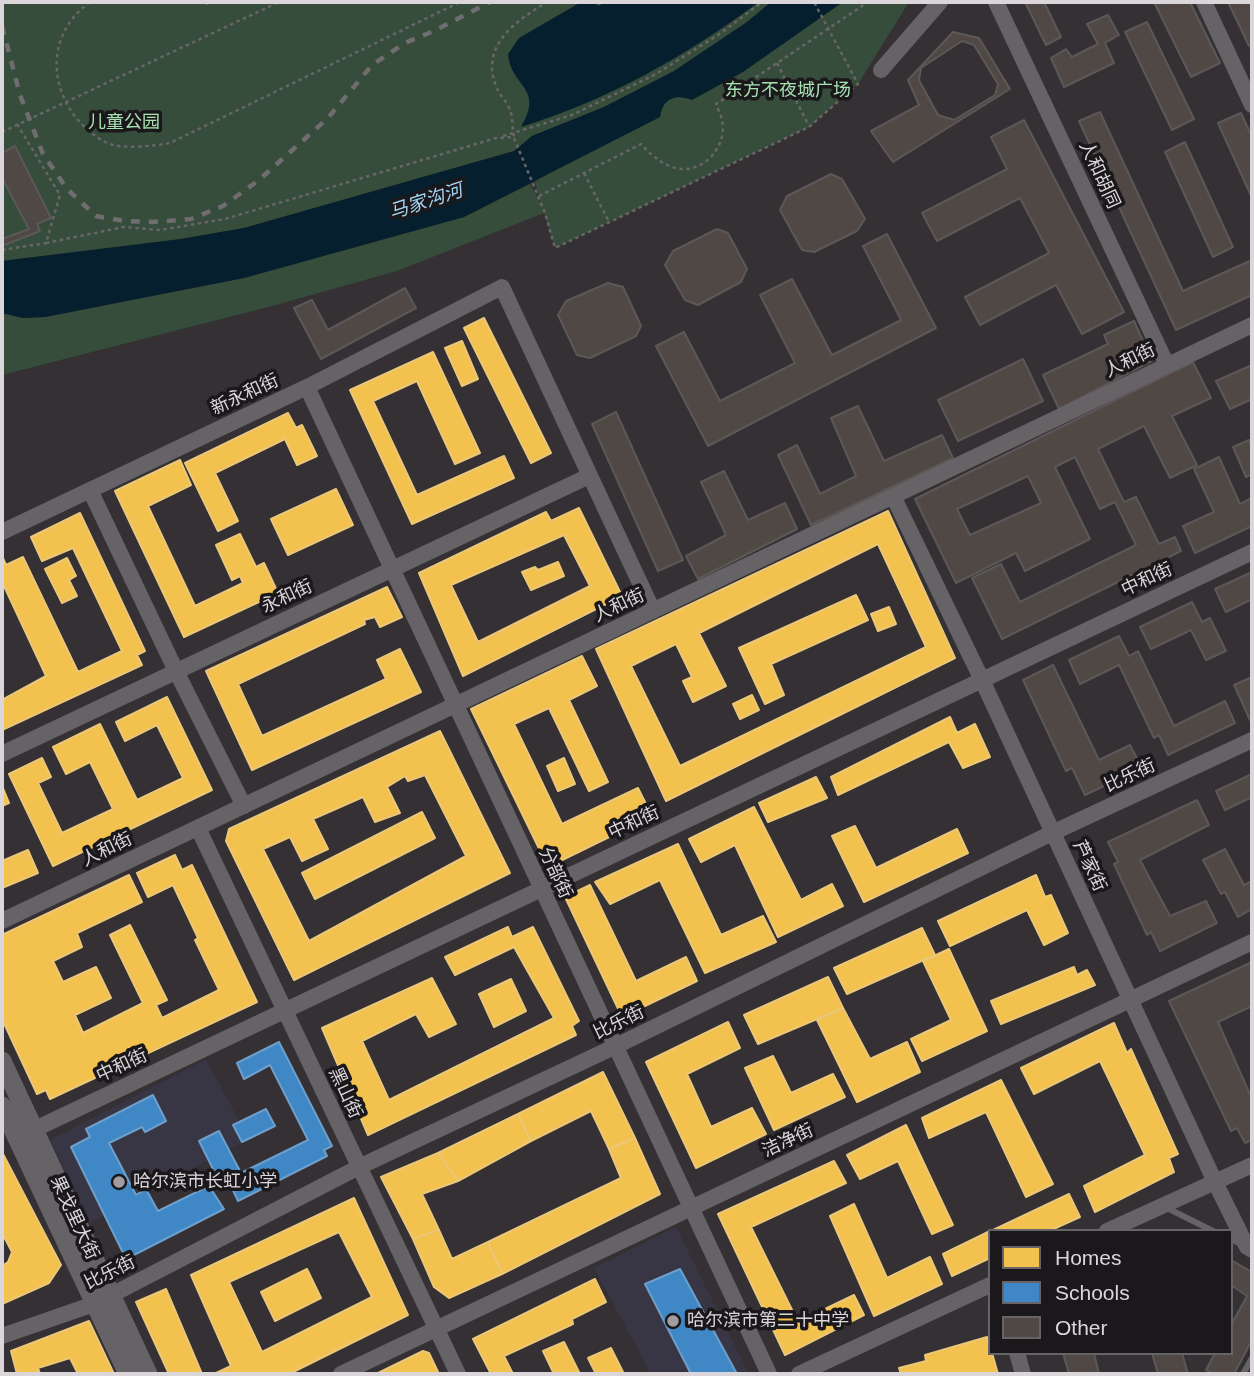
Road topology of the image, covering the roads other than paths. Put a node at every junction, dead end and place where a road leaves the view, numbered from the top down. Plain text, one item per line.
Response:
1 (940, 2) edge
2 (996, 2) edge
3 (1204, 2) edge
4 (881, 70) dead end
5 (1252, 105) edge
6 (1252, 325) edge
7 (1167, 365) junction
8 (307, 387) junction
9 (589, 476) junction
10 (90, 490) junction
11 (893, 496) junction
12 (2, 532) edge
13 (1252, 552) edge
14 (391, 569) junction
15 (653, 611) junction
16 (176, 671) junction
17 (982, 680) junction
18 (454, 705) junction
19 (1252, 740) edge
20 (2, 754) edge
21 (244, 806) junction
22 (198, 828) junction
23 (1052, 833) junction
24 (542, 888) junction
25 (2, 921) edge
26 (1252, 942) edge
27 (1129, 1000) junction
28 (285, 1010) junction
29 (614, 1047) junction
30 (2, 1061) edge
31 (2, 1106) edge
32 (33, 1130) junction
33 (1252, 1164) edge
34 (359, 1167) junction
35 (1214, 1182) junction
36 (1162, 1206) junction
37 (691, 1208) junction
38 (1111, 1229) edge
39 (1209, 1229) edge
40 (1233, 1241) edge
41 (1250, 1249) edge
42 (988, 1286) edge
43 (102, 1299) junction
44 (436, 1329) junction
45 (2, 1336) edge
46 (1018, 1355) edge
47 (1252, 1358) edge
48 (128, 1374) edge
49 (148, 1374) edge
50 (341, 1374) edge
51 (458, 1374) edge
52 (769, 1374) edge
53 (799, 1374) edge
54 (1023, 1374) edge
55 (1243, 1374) edge

1 - 4 street
2 - 7 street, 人和胡同
3 - 5 street
6 - 7 street, 人和街
7 - 11 street, 人和街
8 - 9 street, 新永和街
8 - 10 street, 新永和街
8 - 14 street, 分部街
9 - 14 street, 永和街
9 - 15 street
10 - 12 street, 新永和街
10 - 16 street
11 - 15 street, 人和街
11 - 17 street, 芦家街
13 - 17 street, 中和街
14 - 16 street, 永和街
14 - 18 street, 分部街
15 - 18 street, 人和街
16 - 20 street, 永和街
16 - 21 street
17 - 23 street, 芦家街
17 - 24 street, 中和街
18 - 21 street, 人和街
18 - 24 street, 分部街
19 - 23 street, 比乐街
21 - 22 street, 人和街
22 - 25 street, 人和街
22 - 28 street, 黑山街
23 - 27 street, 芦家街
23 - 29 street, 比乐街
24 - 28 street, 中和街
24 - 29 street, 分部街
26 - 27 street, 洁净街
27 - 35 street, 芦家街
27 - 37 street, 洁净街
28 - 32 street, 中和街
28 - 34 street, 黑山街
29 - 34 street, 比乐街
29 - 37 street, 分部街
30 - 32 main road, 果戈里大街
31 - 43 main road, 果戈里大街
32 - 43 main road, 果戈里大街
33 - 35 street
34 - 43 street, 比乐街
34 - 44 street, 黑山街
35 - 36 street
35 - 41 street, 芦家街
36 - 38 street
36 - 39 lane
37 - 44 street, 洁净街
37 - 52 street, 分部街
40 - 41 lane
42 - 53 street
43 - 45 street, 比乐街
43 - 48 main road, 果戈里大街
43 - 49 main road, 果戈里大街
44 - 50 street, 洁净街
44 - 51 street, 黑山街
46 - 54 street
47 - 55 lane

